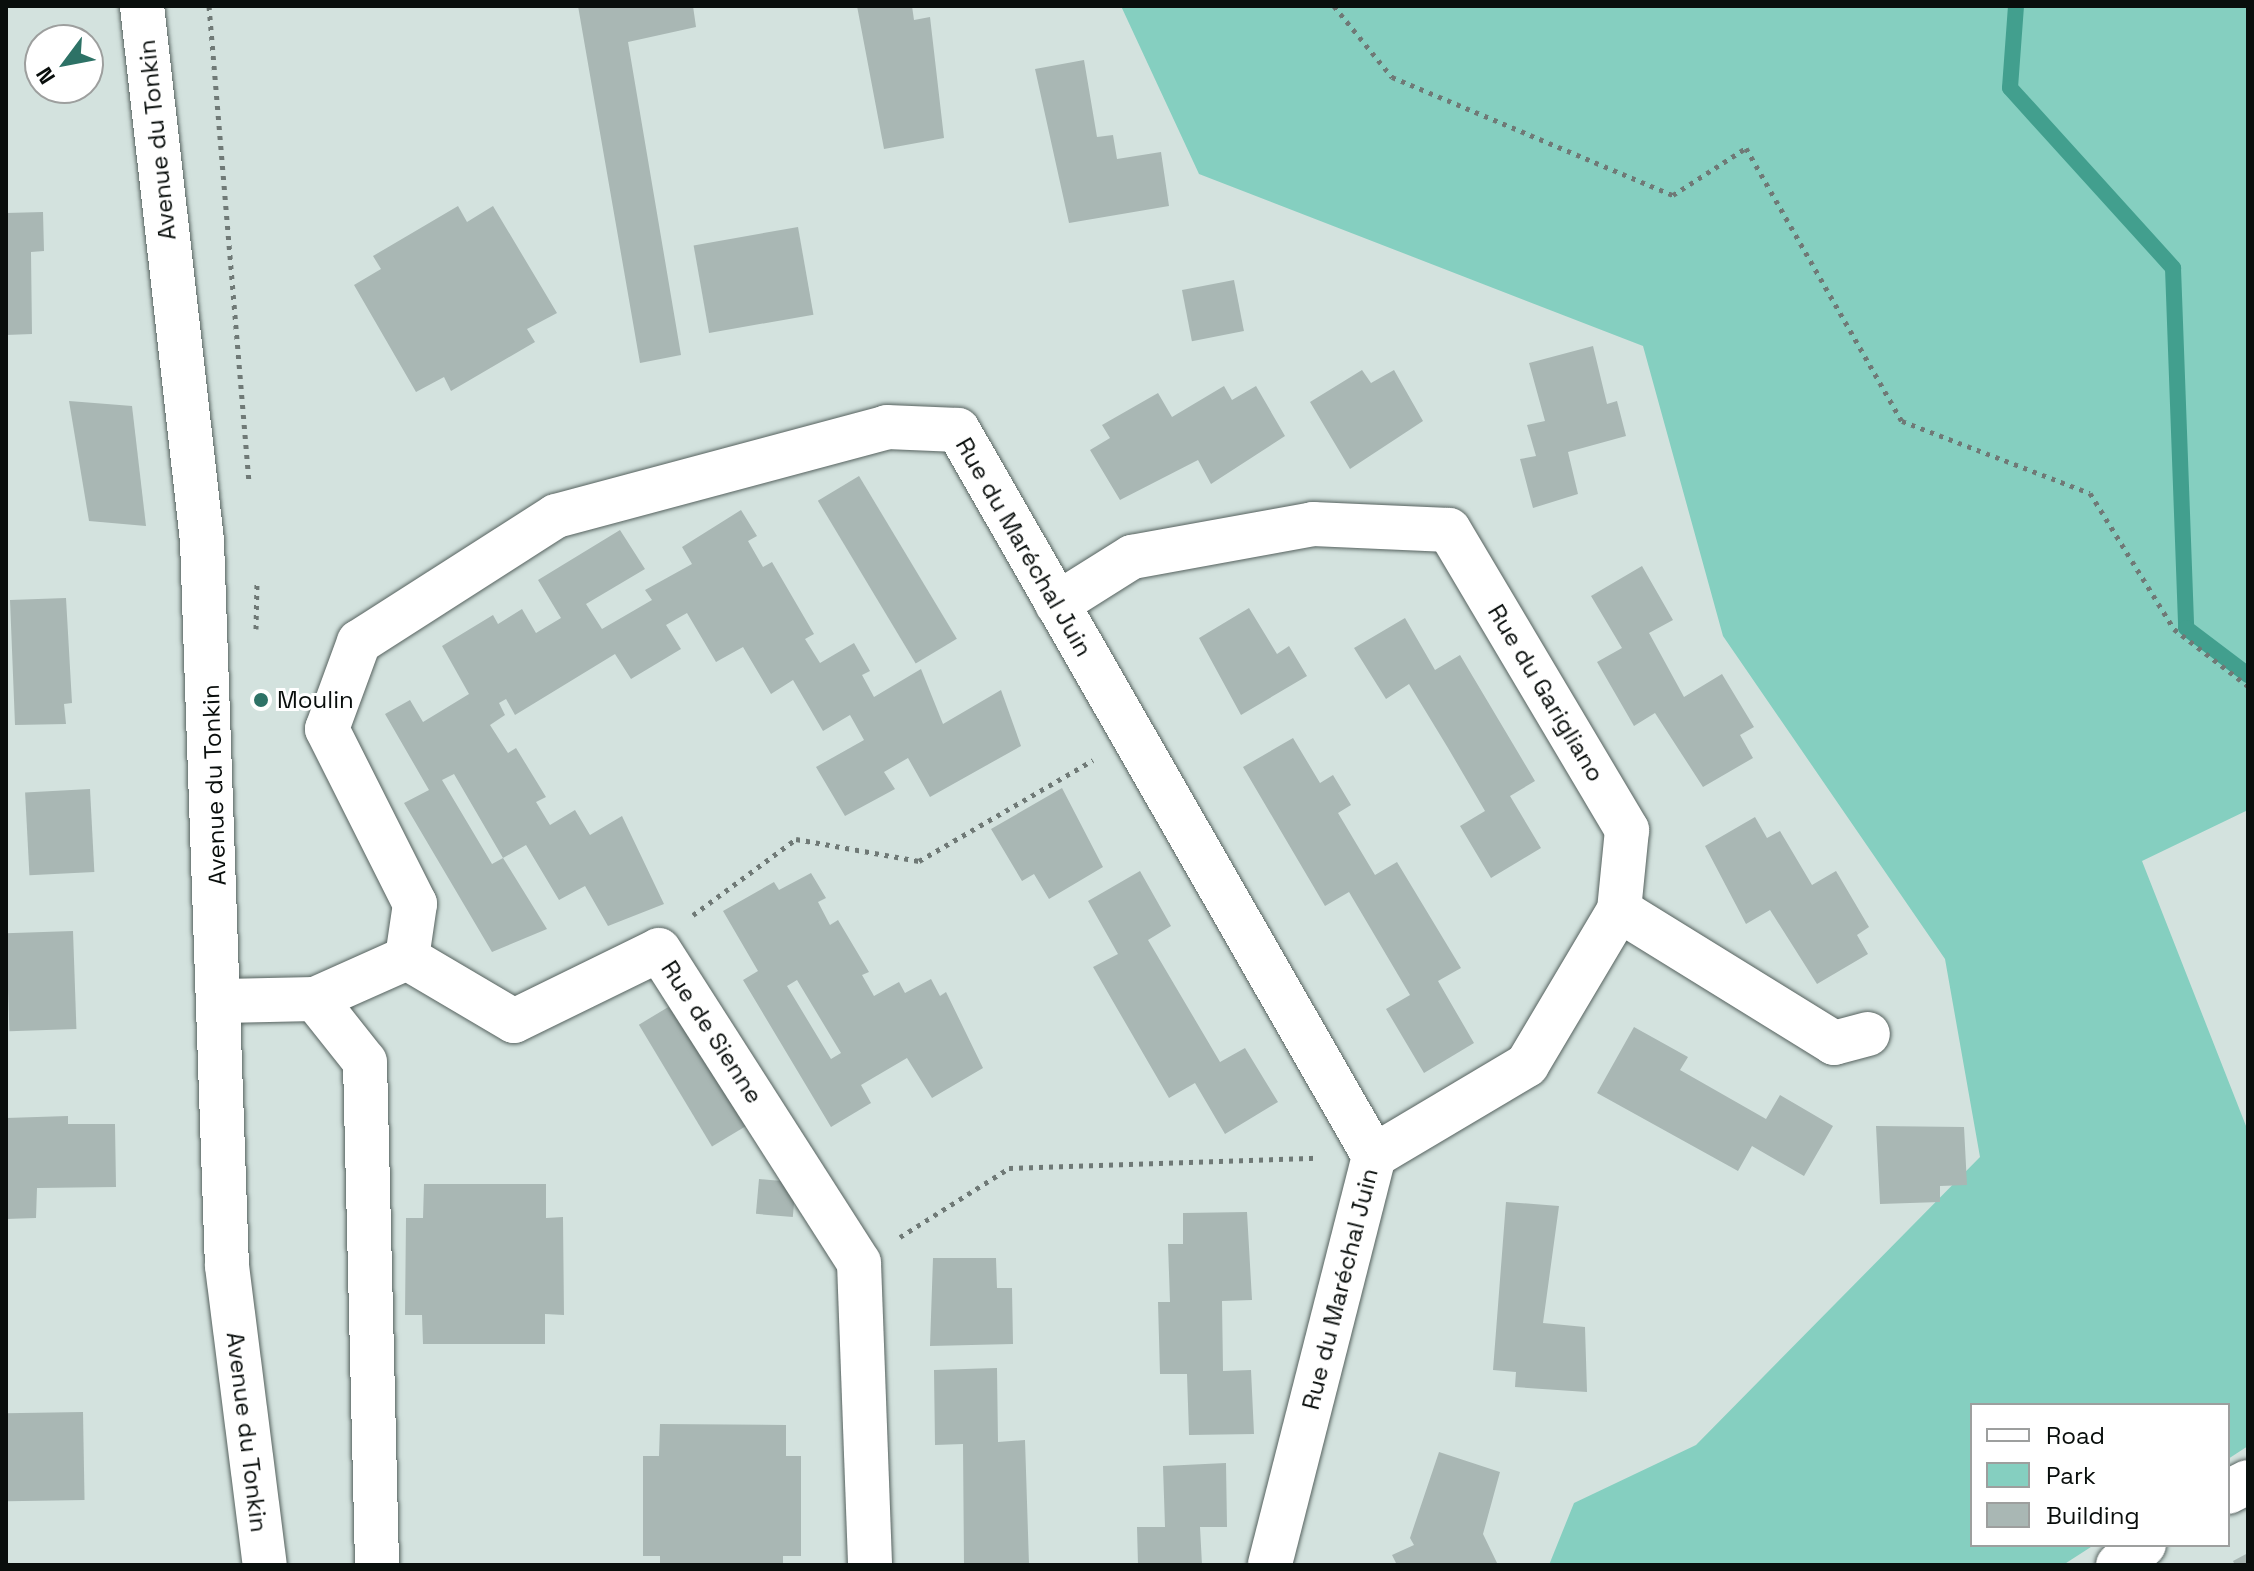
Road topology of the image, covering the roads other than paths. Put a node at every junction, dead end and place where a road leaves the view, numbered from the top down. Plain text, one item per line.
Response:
1 (142, 6) edge
2 (1057, 604) junction
3 (1619, 910) junction
4 (407, 958) junction
5 (315, 999) junction
6 (223, 1001) junction
7 (1868, 1034) dead end
8 (1374, 1156) junction
9 (2248, 1482) edge
10 (2230, 1491) edge
11 (2141, 1547) edge
12 (265, 1565) edge
13 (377, 1565) edge
14 (870, 1565) edge
15 (1270, 1565) edge
16 (2118, 1565) edge

1 - 6 street, Avenue du Tonkin
2 - 3 street, Rue du Garigliano
2 - 4 street, Rue du Maréchal Juin
2 - 8 street, Rue du Maréchal Juin
3 - 7 street
3 - 8 street, Rue du Garigliano
4 - 5 street
4 - 14 street, Rue de Sienne
5 - 6 street
5 - 13 street
6 - 12 street, Avenue du Tonkin
8 - 15 street, Rue du Maréchal Juin
9 - 10 street
11 - 16 street

